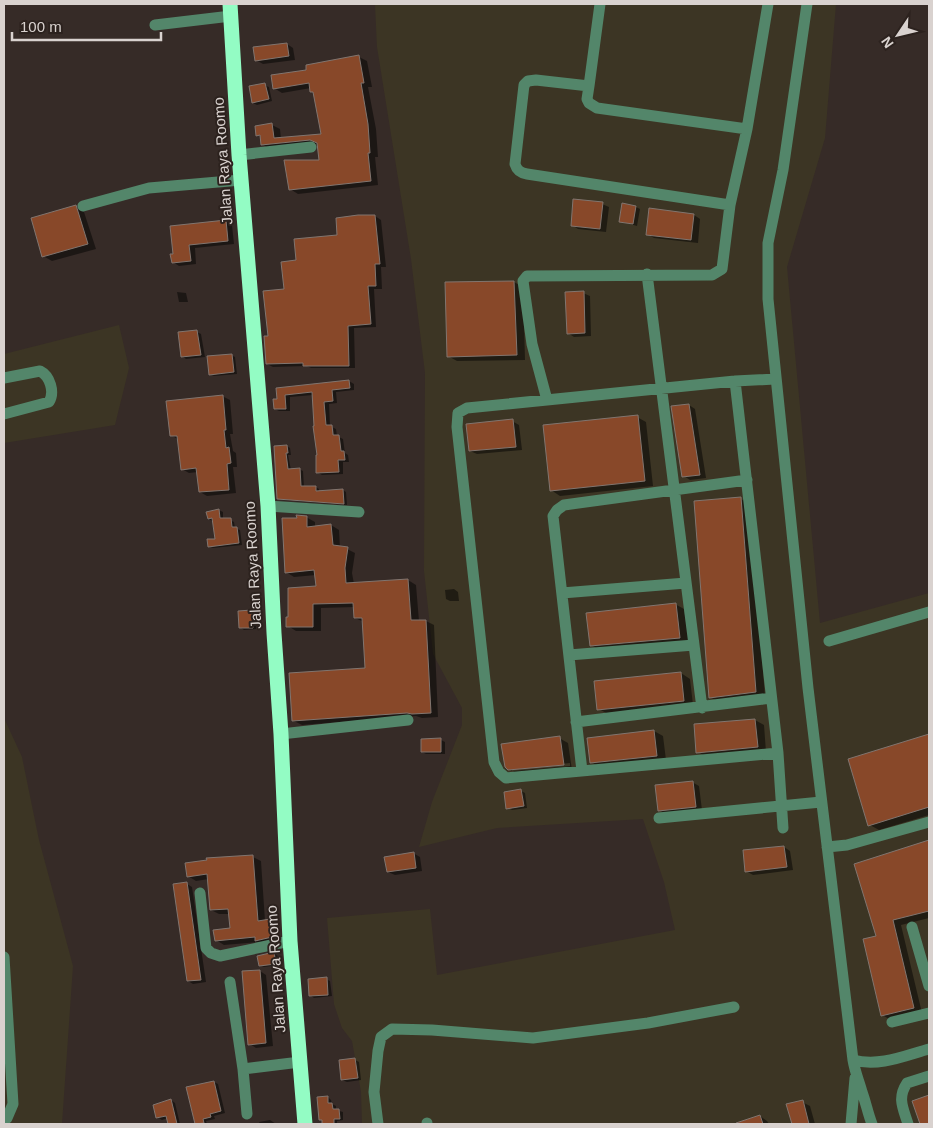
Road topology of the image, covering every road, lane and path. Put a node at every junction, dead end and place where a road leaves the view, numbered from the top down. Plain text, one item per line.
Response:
1 (600, 4) edge
2 (768, 4) edge
3 (807, 4) edge
4 (231, 10) edge
5 (155, 25) dead end
6 (589, 86) junction
7 (747, 129) junction
8 (311, 147) dead end
9 (239, 155) junction
10 (241, 180) junction
11 (730, 204) junction
12 (83, 206) dead end
13 (647, 274) junction
14 (4, 378) edge
15 (775, 379) junction
16 (735, 381) junction
17 (661, 389) junction
18 (547, 400) junction
19 (4, 414) edge
20 (747, 480) junction
21 (673, 489) junction
22 (268, 506) junction
23 (359, 512) dead end
24 (686, 583) junction
25 (562, 593) junction
26 (929, 612) edge
27 (829, 641) dead end
28 (694, 645) junction
29 (569, 655) junction
30 (771, 698) junction
31 (702, 708) junction
32 (408, 720) dead end
33 (576, 722) junction
34 (281, 734) junction
35 (778, 753) junction
36 (582, 771) junction
37 (821, 802) junction
38 (781, 806) junction
39 (659, 818) dead end
40 (929, 822) edge
41 (783, 828) dead end
42 (837, 846) junction
43 (200, 893) dead end
44 (912, 927) dead end
45 (290, 941) junction
46 (4, 957) edge
47 (230, 982) dead end
48 (929, 986) edge
49 (734, 1006) dead end
50 (929, 1013) edge
51 (892, 1022) dead end
52 (929, 1049) edge
53 (853, 1060) junction
54 (300, 1062) junction
55 (243, 1070) junction
56 (856, 1076) junction
57 (929, 1076) edge
58 (246, 1114) dead end
59 (4, 1121) edge
60 (306, 1124) edge
61 (378, 1124) edge
62 (851, 1124) edge
63 (872, 1124) edge
64 (908, 1124) edge

1 - 6 lane
2 - 7 lane
3 - 15 lane
4 - 5 lane
4 - 9 highway, Jalan Raya Roomo
6 - 7 lane
6 - 11 lane
7 - 11 lane
8 - 9 lane
9 - 10 highway, Jalan Raya Roomo
10 - 12 lane
10 - 22 highway, Jalan Raya Roomo
11 - 13 lane
13 - 17 lane
13 - 18 lane
14 - 19 lane
15 - 16 lane
15 - 37 lane
16 - 17 lane
16 - 20 lane
17 - 18 lane
17 - 21 lane
18 - 36 lane
20 - 21 lane
20 - 30 lane
21 - 24 lane
21 - 25 lane
22 - 23 lane
22 - 34 highway, Jalan Raya Roomo
24 - 25 lane
24 - 28 lane
25 - 29 lane
26 - 27 lane
28 - 29 lane
28 - 31 lane
29 - 33 lane
30 - 31 lane
30 - 35 lane
31 - 33 lane
32 - 34 lane
33 - 36 lane
34 - 45 highway, Jalan Raya Roomo
35 - 36 lane
35 - 38 lane
37 - 38 lane
37 - 42 lane
38 - 39 lane
38 - 41 lane
40 - 42 lane
42 - 53 lane
43 - 45 lane
44 - 48 lane
45 - 54 highway, Jalan Raya Roomo
46 - 59 lane
47 - 55 lane
49 - 61 lane
50 - 51 lane
52 - 53 lane
53 - 56 lane
54 - 55 lane
54 - 60 highway, Jalan Raya Roomo
55 - 58 lane
56 - 62 lane
56 - 63 lane
57 - 64 lane

